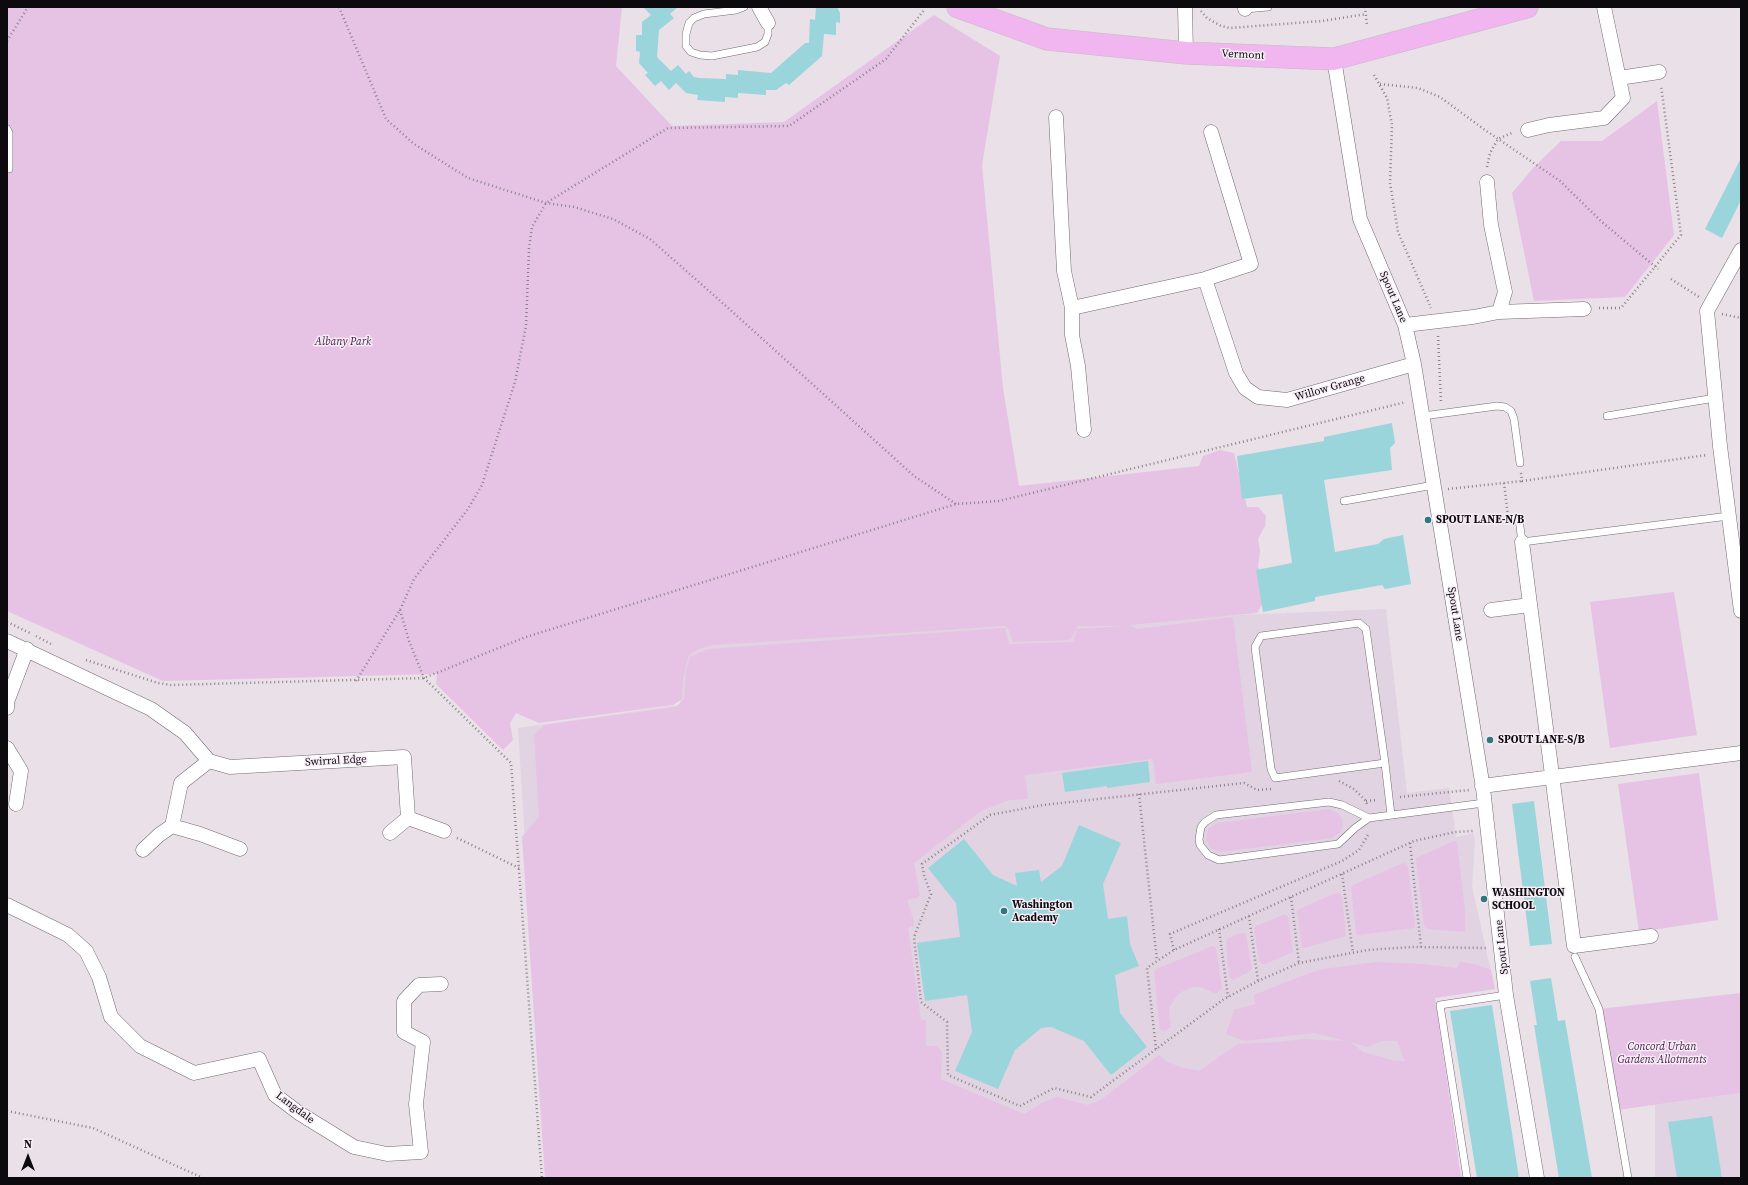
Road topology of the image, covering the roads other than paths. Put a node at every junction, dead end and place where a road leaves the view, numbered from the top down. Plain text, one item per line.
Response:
1 (744, 7) edge
2 (759, 7) edge
3 (958, 7) edge
4 (1185, 7) edge
5 (1268, 7) edge
6 (1604, 7) edge
7 (1245, 8) edge
8 (1518, 8) edge
9 (768, 23) joint
10 (1186, 53) junction
11 (1334, 59) junction
12 (1659, 72) road end
13 (1619, 78) junction
14 (1056, 117) dead end
15 (7, 129) edge
16 (1528, 130) dead end
17 (1211, 132) dead end
18 (9, 169) dead end
19 (1487, 182) road end
20 (1741, 250) edge
21 (1205, 279) junction
22 (1072, 308) junction
23 (1584, 309) road end
24 (1499, 312) junction
25 (1405, 325) junction
26 (1414, 364) junction
27 (1715, 398) junction
28 (1423, 416) junction
29 (1607, 416) dead end
30 (1084, 430) dead end
31 (1520, 463) road end
32 (1434, 488) junction
33 (1344, 501) dead end
34 (1729, 516) junction
35 (1519, 518) road end
36 (1522, 542) junction
37 (1530, 605) junction
38 (1491, 610) dead end
39 (1741, 611) edge
40 (7, 641) edge
41 (27, 649) junction
42 (7, 708) edge
43 (7, 748) edge
44 (1741, 753) edge
45 (209, 761) junction
46 (1385, 763) junction
47 (1552, 777) junction
48 (1482, 787) junction
49 (1484, 803) junction
50 (16, 804) dead end
51 (1391, 815) junction
52 (408, 818) junction
53 (1369, 818) junction
54 (172, 826) junction
55 (444, 831) road end
56 (390, 833) dead end
57 (240, 849) dead end
58 (143, 850) dead end
59 (7, 905) edge
60 (1651, 936) dead end
61 (1575, 957) dead end
62 (441, 984) dead end
63 (1506, 995) junction
64 (1467, 1178) edge
65 (1537, 1178) edge
66 (1628, 1178) edge

1 - 9 lane
2 - 9 street
3 - 10 main road, Vermont
4 - 10 street
5 - 7 lane
6 - 13 street
8 - 11 main road, Vermont
10 - 11 main road, Vermont
11 - 25 street, Spout Lane
12 - 13 street
13 - 16 street
14 - 22 street
15 - 18 lane
17 - 21 street
19 - 24 street
20 - 27 street
21 - 22 street
21 - 26 street, Willow Grange
22 - 30 street
23 - 24 street
24 - 25 street
25 - 26 street, Spout Lane
26 - 28 street, Spout Lane
27 - 29 lane
27 - 34 street
28 - 31 lane
28 - 32 street, Spout Lane
32 - 33 lane
32 - 48 street, Spout Lane
34 - 36 lane
34 - 39 street
35 - 36 lane
36 - 37 street
37 - 38 street
37 - 47 street
40 - 41 street
41 - 42 street
41 - 45 street
43 - 50 street
44 - 47 street
45 - 52 street, Swirral Edge
45 - 54 street
46 - 46 lane
46 - 51 lane
47 - 48 street
47 - 60 street
48 - 49 street, Spout Lane
49 - 51 lane
49 - 63 street, Spout Lane
51 - 53 lane
52 - 55 street
52 - 56 street
53 - 53 lane
54 - 57 street
54 - 58 street
59 - 62 street, Langdale
61 - 66 lane
63 - 64 lane
63 - 65 street, Spout Lane

